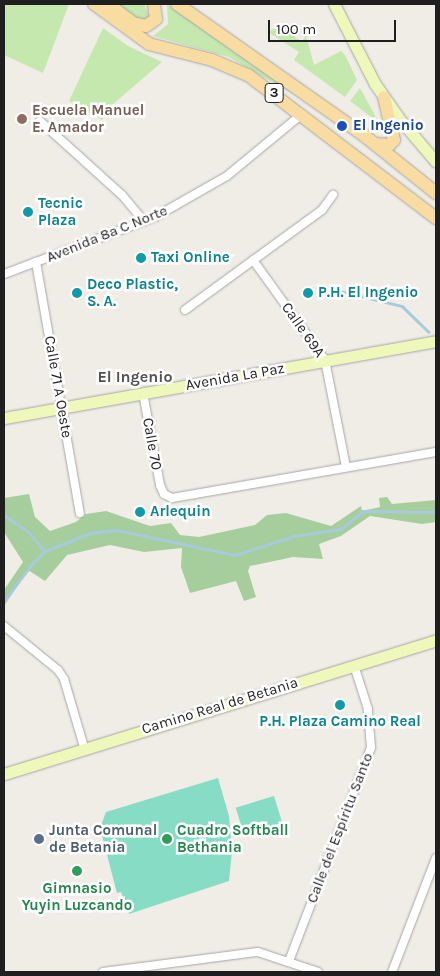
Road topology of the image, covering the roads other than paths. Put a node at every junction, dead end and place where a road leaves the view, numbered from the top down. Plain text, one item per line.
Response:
1 (94, 4) edge
2 (108, 4) edge
3 (154, 4) edge
4 (177, 4) edge
5 (334, 4) edge
6 (384, 97) junction
7 (302, 114) junction
8 (40, 121) dead end
9 (375, 144) junction
10 (436, 162) edge
11 (436, 193) edge
12 (333, 195) dead end
13 (436, 218) edge
14 (144, 221) junction
15 (253, 260) junction
16 (36, 262) junction
17 (4, 274) edge
18 (185, 310) dead end
19 (436, 340) edge
20 (325, 360) junction
21 (143, 393) junction
22 (61, 408) junction
23 (4, 418) edge
24 (436, 452) edge
25 (346, 467) junction
26 (80, 513) dead end
27 (4, 626) edge
28 (436, 640) edge
29 (354, 665) junction
30 (84, 747) junction
31 (4, 774) edge
32 (436, 858) edge
33 (289, 961) junction
34 (103, 972) edge
35 (318, 972) edge
36 (392, 972) edge

1 - 7 main road, 3
2 - 3 main road
4 - 9 main road, 3
5 - 6 main road
6 - 9 main road
6 - 10 main road
7 - 13 main road, 3
7 - 14 street, Avenida 8a C Norte
8 - 14 street
9 - 11 main road, 3
12 - 15 street
14 - 16 street, Avenida 8a C Norte
15 - 18 street
15 - 20 street, Calle 69A
16 - 17 street, Avenida 8a C Norte
16 - 22 street, Calle 71 A Oeste
19 - 20 main road, Avenida La Paz
20 - 21 main road, Avenida La Paz
20 - 25 street, Calle 69A
21 - 22 main road, Avenida La Paz
21 - 25 street, Calle 70
22 - 23 main road, Avenida La Paz
22 - 26 street, Calle 71 A Oeste
24 - 25 street
27 - 30 street
28 - 29 main road, Camino Real de Betania
29 - 30 main road, Camino Real de Betania
29 - 33 street, Calle del Espíritu Santo
30 - 31 main road, Camino Real de Betania
32 - 36 street
33 - 34 street
33 - 35 street

